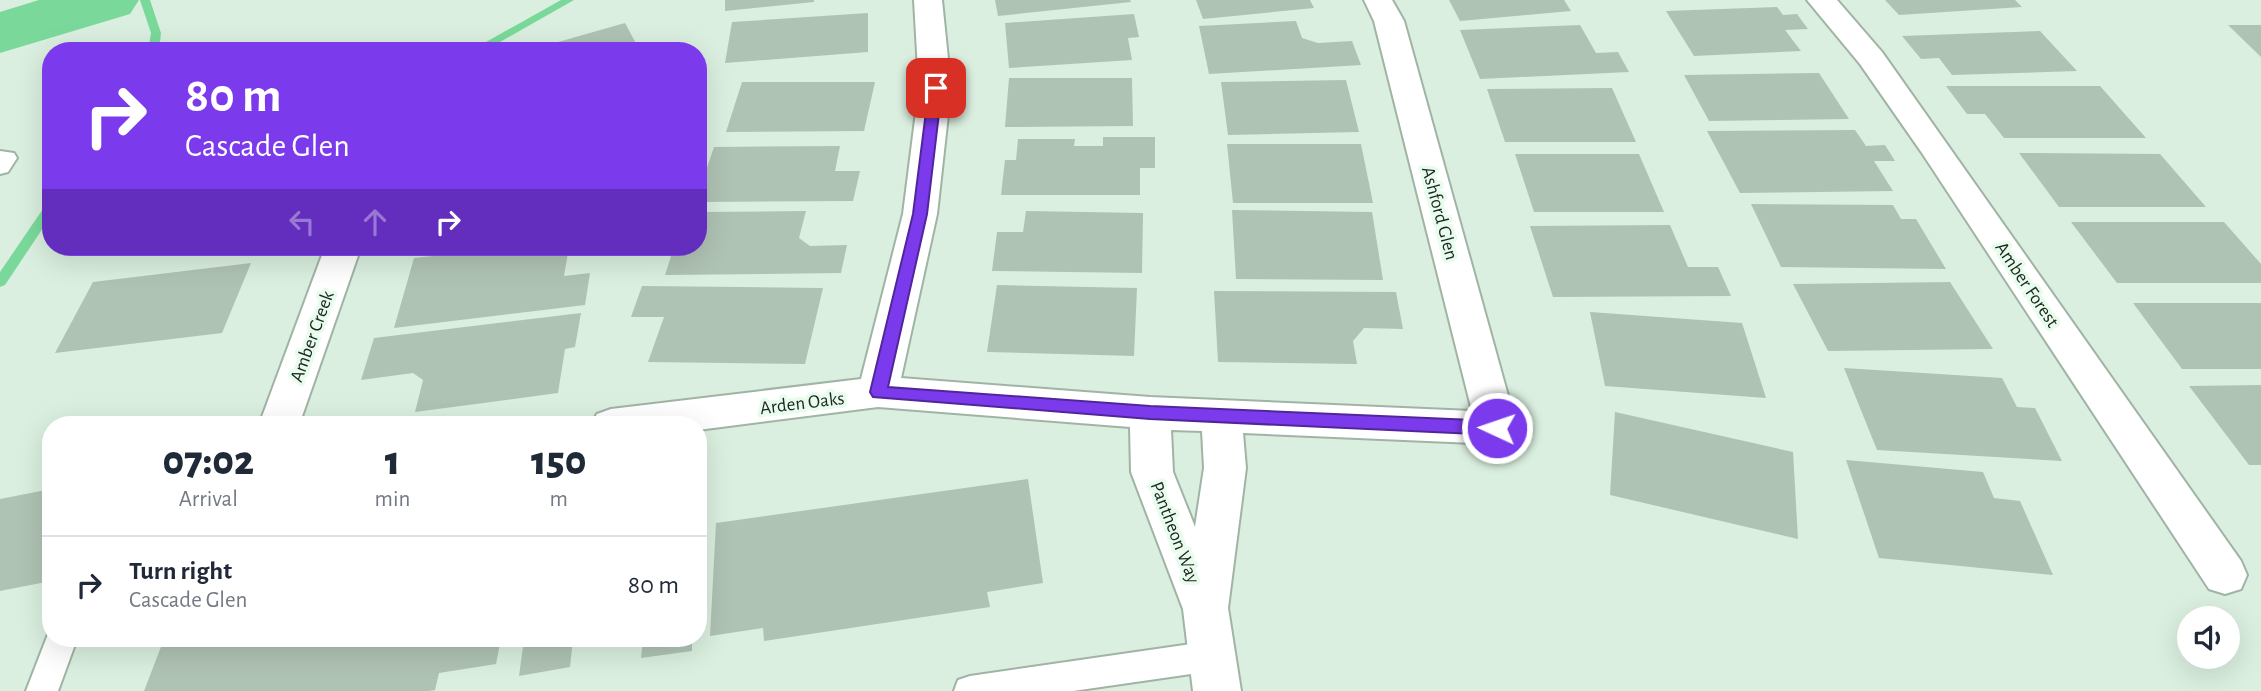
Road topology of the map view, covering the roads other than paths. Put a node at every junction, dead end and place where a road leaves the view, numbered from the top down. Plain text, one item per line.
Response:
1 (928, 0) edge
2 (1378, 0) edge
3 (1822, 0) edge
4 (0, 158) edge
5 (0, 167) edge
6 (340, 256) edge
7 (878, 392) junction
8 (1150, 413) junction
9 (1221, 414) junction
10 (282, 416) edge
11 (684, 416) edge
12 (1497, 428) joint
13 (2225, 575) dead end
14 (1206, 609) junction
15 (58, 647) edge
16 (1215, 673) edge
17 (42, 691) edge
18 (971, 691) edge

1 - 7 street
2 - 12 street, Ashford Glen
3 - 13 street, Amber Forest
4 - 5 lane
6 - 10 street, Amber Creek
7 - 8 street, Arden Oaks
7 - 11 street, Arden Oaks
8 - 9 street, Arden Oaks
8 - 14 street, Pantheon Way
9 - 12 street, Arden Oaks
9 - 14 street, Pantheon Way
14 - 16 street, Pantheon Way
15 - 17 lane
16 - 18 lane

